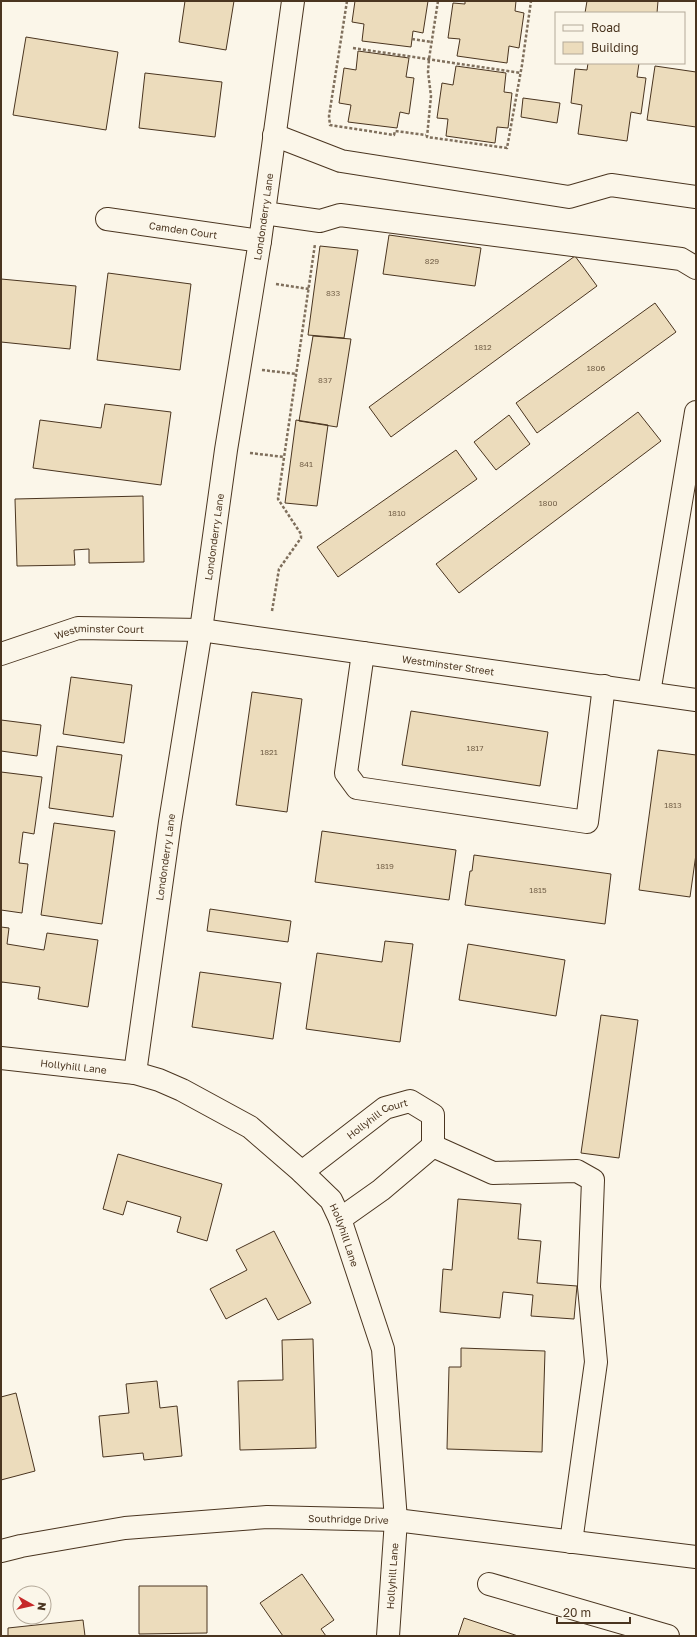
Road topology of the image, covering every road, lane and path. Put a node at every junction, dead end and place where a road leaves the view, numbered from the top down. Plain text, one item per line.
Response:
1 (293, 1) edge
2 (347, 1) edge
3 (438, 1) edge
4 (531, 1) edge
5 (412, 39) dead end
6 (432, 42) junction
7 (353, 48) dead end
8 (429, 59) junction
9 (521, 73) junction
10 (274, 135) junction
11 (426, 135) junction
12 (696, 197) edge
13 (264, 213) junction
14 (107, 220) dead end
15 (260, 241) junction
16 (316, 241) dead end
17 (696, 268) edge
18 (274, 284) dead end
19 (309, 289) junction
20 (262, 370) dead end
21 (296, 374) junction
22 (696, 412) edge
23 (250, 453) dead end
24 (284, 457) junction
25 (272, 611) dead end
26 (201, 630) junction
27 (363, 652) junction
28 (1, 654) edge
29 (604, 686) junction
30 (649, 693) junction
31 (696, 700) edge
32 (1, 1058) edge
33 (134, 1073) junction
34 (433, 1146) junction
35 (302, 1172) junction
36 (340, 1219) junction
37 (396, 1520) junction
38 (571, 1542) junction
39 (1, 1551) edge
40 (696, 1557) edge
41 (489, 1584) dead end
42 (388, 1636) edge
43 (668, 1636) edge

1 - 10 street, Londonderry Lane
2 - 11 path
3 - 6 path
4 - 9 path
5 - 6 path
6 - 8 path
7 - 8 path
8 - 9 path
8 - 11 path
9 - 11 path
10 - 12 street
10 - 13 street, Londonderry Lane
13 - 15 street, Londonderry Lane
13 - 17 street
14 - 15 street, Camden Court
15 - 26 street, Londonderry Lane
16 - 19 path
18 - 19 path
19 - 21 path
20 - 21 path
21 - 24 path
22 - 30 street
23 - 24 path
24 - 25 path
26 - 27 street, Westminster Street
26 - 28 street, Westminster Court
26 - 33 street, Londonderry Lane
27 - 29 street, Westminster Street
27 - 29 street
29 - 30 street, Westminster Street
30 - 31 street, Westminster Street
32 - 33 street, Hollyhill Lane
33 - 35 street, Hollyhill Lane
34 - 35 street, Hollyhill Court
34 - 36 street
34 - 38 street
35 - 36 street, Hollyhill Lane
36 - 37 street, Hollyhill Lane
37 - 38 street, Southridge Drive
37 - 39 street, Southridge Drive
37 - 42 street, Hollyhill Lane
38 - 40 street, Southridge Drive
41 - 43 street

